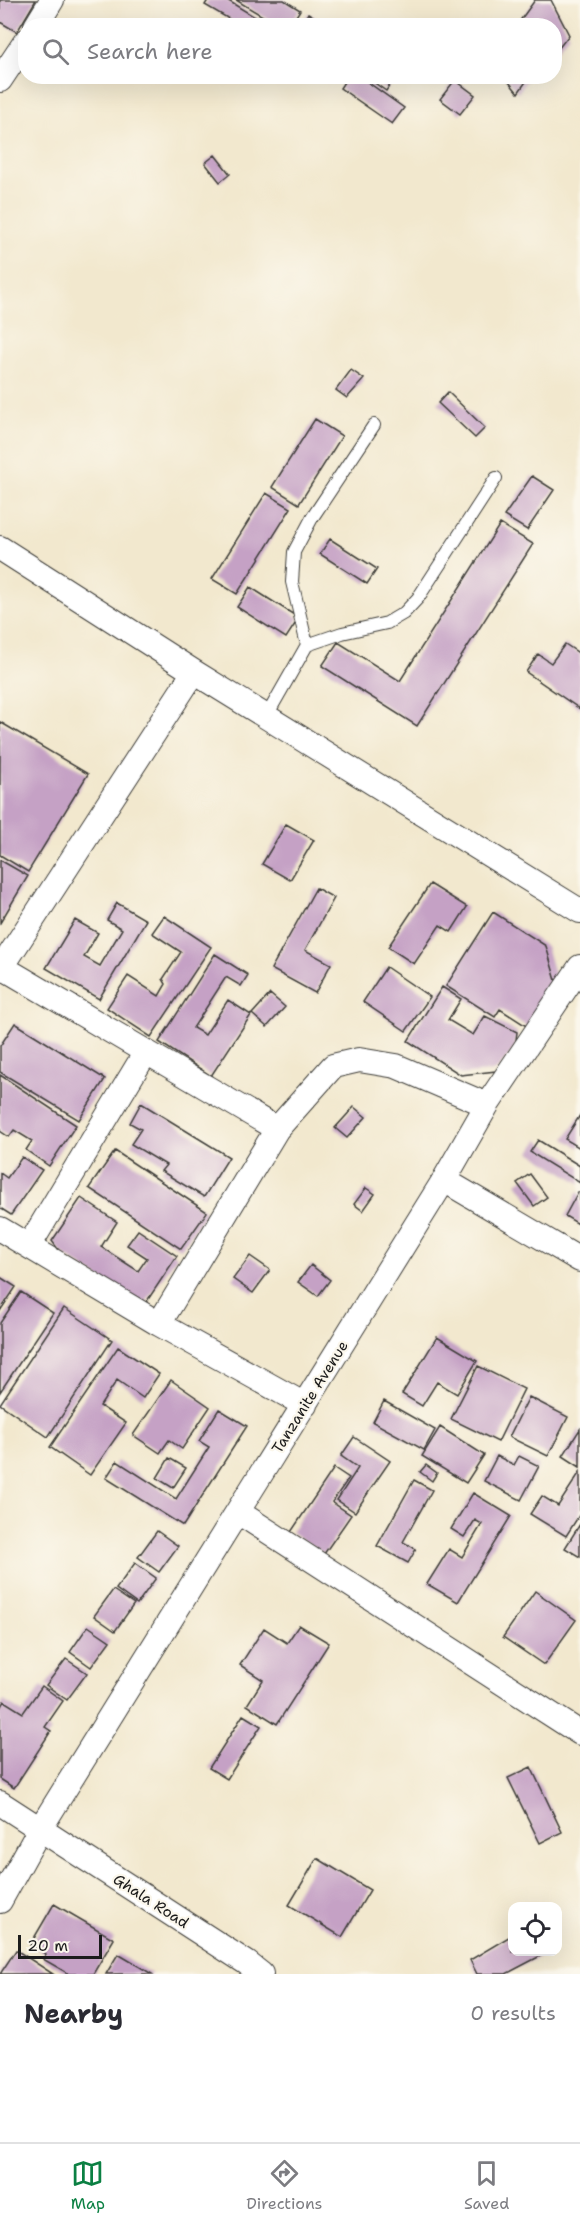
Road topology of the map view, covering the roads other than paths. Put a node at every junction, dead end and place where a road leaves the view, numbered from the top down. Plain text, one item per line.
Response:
1 (52, 0) edge
2 (41, 18) edge
3 (18, 53) edge
4 (0, 80) edge
5 (374, 425) dead end
6 (496, 478) dead end
7 (0, 548) edge
8 (307, 645) junction
9 (194, 672) junction
10 (266, 717) junction
11 (580, 911) edge
12 (580, 967) edge
13 (1, 968) edge
14 (146, 1052) junction
15 (487, 1105) junction
16 (277, 1129) junction
17 (444, 1180) junction
18 (0, 1229) edge
19 (29, 1246) junction
20 (580, 1260) edge
21 (159, 1324) junction
22 (305, 1405) junction
23 (238, 1512) junction
24 (580, 1733) edge
25 (0, 1803) edge
26 (40, 1828) junction
27 (0, 1901) edge
28 (261, 1974) edge

1 - 2 street
3 - 4 street
5 - 8 lane
6 - 8 lane
7 - 9 street
8 - 10 lane
9 - 10 street
9 - 13 street
10 - 11 street
12 - 15 street, Tanzanite Avenue
13 - 14 street
14 - 16 street
14 - 19 street
15 - 16 street
15 - 17 street, Tanzanite Avenue
16 - 21 street
17 - 20 street
17 - 22 street, Tanzanite Avenue
18 - 19 street
19 - 21 street
21 - 22 street
22 - 23 street, Tanzanite Avenue
23 - 24 street
23 - 26 street, Tanzanite Avenue
25 - 26 street, Ghala Road
26 - 27 street, Tanzanite Avenue
26 - 28 street, Ghala Road

